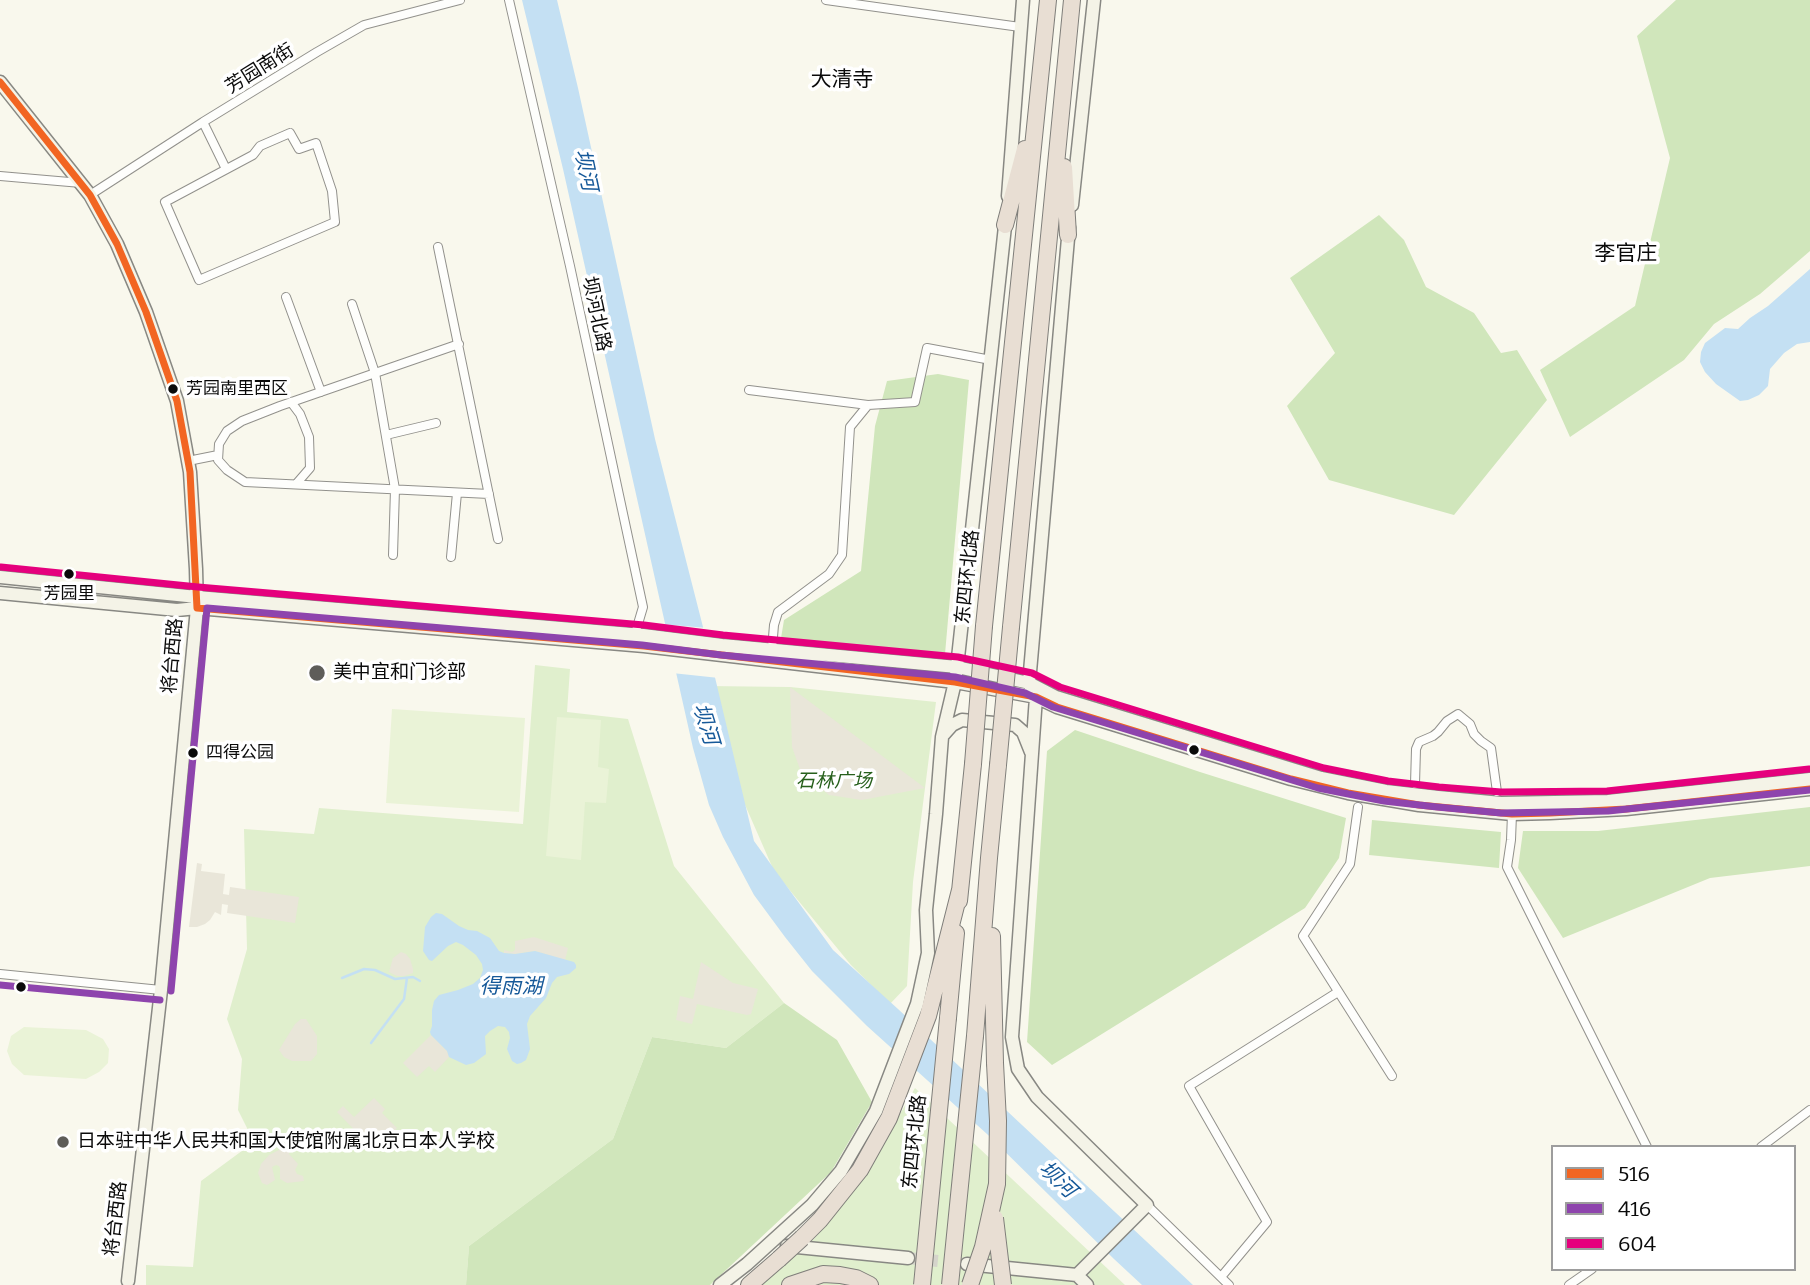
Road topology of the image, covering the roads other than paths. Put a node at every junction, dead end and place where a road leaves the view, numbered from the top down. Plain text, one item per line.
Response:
1 (460, 0) edge
2 (509, 0) edge
3 (826, 0) edge
4 (1023, 0) edge
5 (1048, 0) edge
6 (1072, 0) edge
7 (1094, 0) edge
8 (1020, 27) junction
9 (0, 82) edge
10 (1038, 96) junction
11 (1061, 118) junction
12 (203, 122) junction
13 (226, 169) junction
14 (0, 176) edge
15 (81, 183) junction
16 (90, 195) junction
17 (1005, 225) junction
18 (1068, 234) junction
19 (438, 247) dead end
20 (286, 297) dead end
21 (352, 304) dead end
22 (459, 344) junction
23 (991, 360) junction
24 (375, 373) junction
25 (749, 390) dead end
26 (321, 392) junction
27 (291, 402) junction
28 (867, 405) junction
29 (436, 423) dead end
30 (386, 435) junction
31 (218, 455) junction
32 (188, 461) junction
33 (297, 483) junction
34 (395, 489) junction
35 (457, 493) junction
36 (489, 494) junction
37 (498, 539) dead end
38 (393, 555) dead end
39 (451, 556) dead end
40 (0, 577) edge
41 (0, 593) edge
42 (197, 602) junction
43 (641, 638) junction
44 (772, 649) junction
45 (723, 650) junction
46 (957, 667) junction
47 (955, 682) junction
48 (1029, 683) junction
49 (1036, 697) junction
50 (942, 737) junction
51 (1033, 755) junction
52 (1810, 779) edge
53 (1415, 785) dead end
54 (1810, 789) edge
55 (1497, 792) dead end
56 (1357, 807) dead end
57 (1513, 814) junction
58 (989, 858) junction
59 (960, 890) junction
60 (0, 974) edge
61 (161, 990) junction
62 (1338, 992) junction
63 (1392, 1076) dead end
64 (897, 1079) junction
65 (1810, 1110) edge
66 (1646, 1145) edge
67 (1765, 1145) edge
68 (995, 1198) junction
69 (1147, 1205) junction
70 (770, 1244) junction
71 (908, 1258) tunnel mouth
72 (967, 1264) tunnel mouth
73 (1589, 1271) edge
74 (1077, 1275) junction
75 (1221, 1277) junction
76 (128, 1281) dead end
77 (720, 1285) edge
78 (749, 1285) edge
79 (790, 1285) edge
80 (870, 1285) edge
81 (922, 1285) edge
82 (950, 1285) edge
83 (970, 1285) edge
84 (1003, 1285) edge
85 (1087, 1285) edge
86 (1229, 1285) edge
87 (1569, 1285) edge

1 - 12 street, 芳园南街
2 - 43 street, 坝河北路
3 - 8 street
4 - 8 street, 东四环北路
5 - 10 highway, 东四环北路
6 - 11 highway
7 - 18 street
8 - 17 street, 东四环北路
9 - 15 street, 将台西路
10 - 17 highway
10 - 59 highway, 东四环北路, bridge
11 - 18 highway
11 - 58 highway, bridge
12 - 13 street
12 - 16 street, 芳园南街
13 - 13 street
14 - 15 street
15 - 16 street, 将台西路
16 - 32 street, 将台西路
17 - 23 street, 东四环北路
18 - 48 street
19 - 22 street
20 - 26 street
21 - 24 street
22 - 24 street
22 - 36 street
23 - 28 street
23 - 46 street, 东四环北路
24 - 26 street
24 - 30 street
25 - 28 street
26 - 27 street
27 - 31 street
27 - 33 street
28 - 44 street
29 - 30 street
30 - 34 street
31 - 32 street
31 - 33 street
32 - 42 street, 将台西路
33 - 34 street
34 - 35 street
34 - 38 street
35 - 36 street
35 - 39 street
36 - 37 street
40 - 42 street
41 - 42 street
42 - 43 street
42 - 61 street, 将台西路
43 - 45 street
44 - 45 street
44 - 46 street
45 - 47 street
46 - 47 street, 东四环北路
46 - 48 street
47 - 49 street
47 - 50 street, 东四环北路
48 - 49 street
48 - 52 street
49 - 51 street
49 - 57 street
50 - 51 street
50 - 64 street, 东四环北路
51 - 69 street
53 - 55 street
54 - 57 street
56 - 62 street
57 - 66 street
58 - 68 highway, bridge
58 - 82 highway, bridge
59 - 64 highway
59 - 81 highway, 东四环北路, bridge
60 - 61 street
61 - 76 street, 将台西路
62 - 63 street
62 - 75 street
64 - 70 street, 东四环北路
64 - 78 highway, bridge
65 - 67 street
68 - 83 highway, bridge
68 - 84 highway, bridge
69 - 74 street
69 - 75 street
70 - 71 street
70 - 77 street, 东四环北路
72 - 74 street
73 - 87 street
74 - 85 street
75 - 86 street
79 - 80 highway

